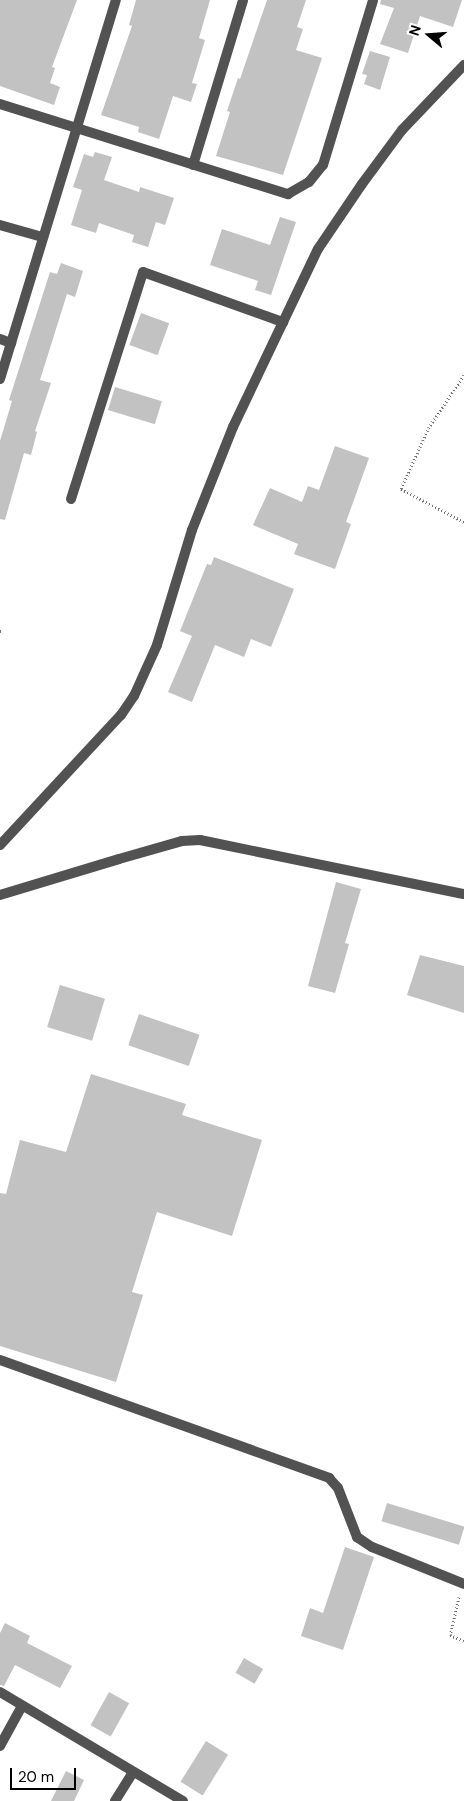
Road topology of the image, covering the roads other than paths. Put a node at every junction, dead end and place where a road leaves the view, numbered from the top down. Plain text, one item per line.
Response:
1 (116, 0) edge
2 (243, 0) edge
3 (373, 0) edge
4 (464, 65) edge
5 (0, 104) edge
6 (77, 128) junction
7 (193, 165) junction
8 (0, 225) edge
9 (42, 238) junction
10 (283, 322) junction
11 (0, 339) edge
12 (12, 343) junction
13 (0, 379) edge
14 (71, 499) dead end
15 (1, 843) edge
16 (464, 894) edge
17 (0, 896) edge
18 (0, 1360) edge
19 (463, 1588) edge
20 (0, 1692) edge
21 (22, 1706) junction
22 (0, 1746) edge
23 (133, 1772) junction
24 (115, 1801) edge
25 (183, 1801) edge

1 - 6 street
2 - 7 street
3 - 7 street
4 - 10 street
5 - 6 street
6 - 7 street
6 - 9 street
8 - 9 street
9 - 12 street
10 - 14 street
10 - 15 street
11 - 12 street
12 - 13 street
16 - 17 street
18 - 19 street
20 - 21 street
21 - 22 street
21 - 23 street
23 - 24 street
23 - 25 street

